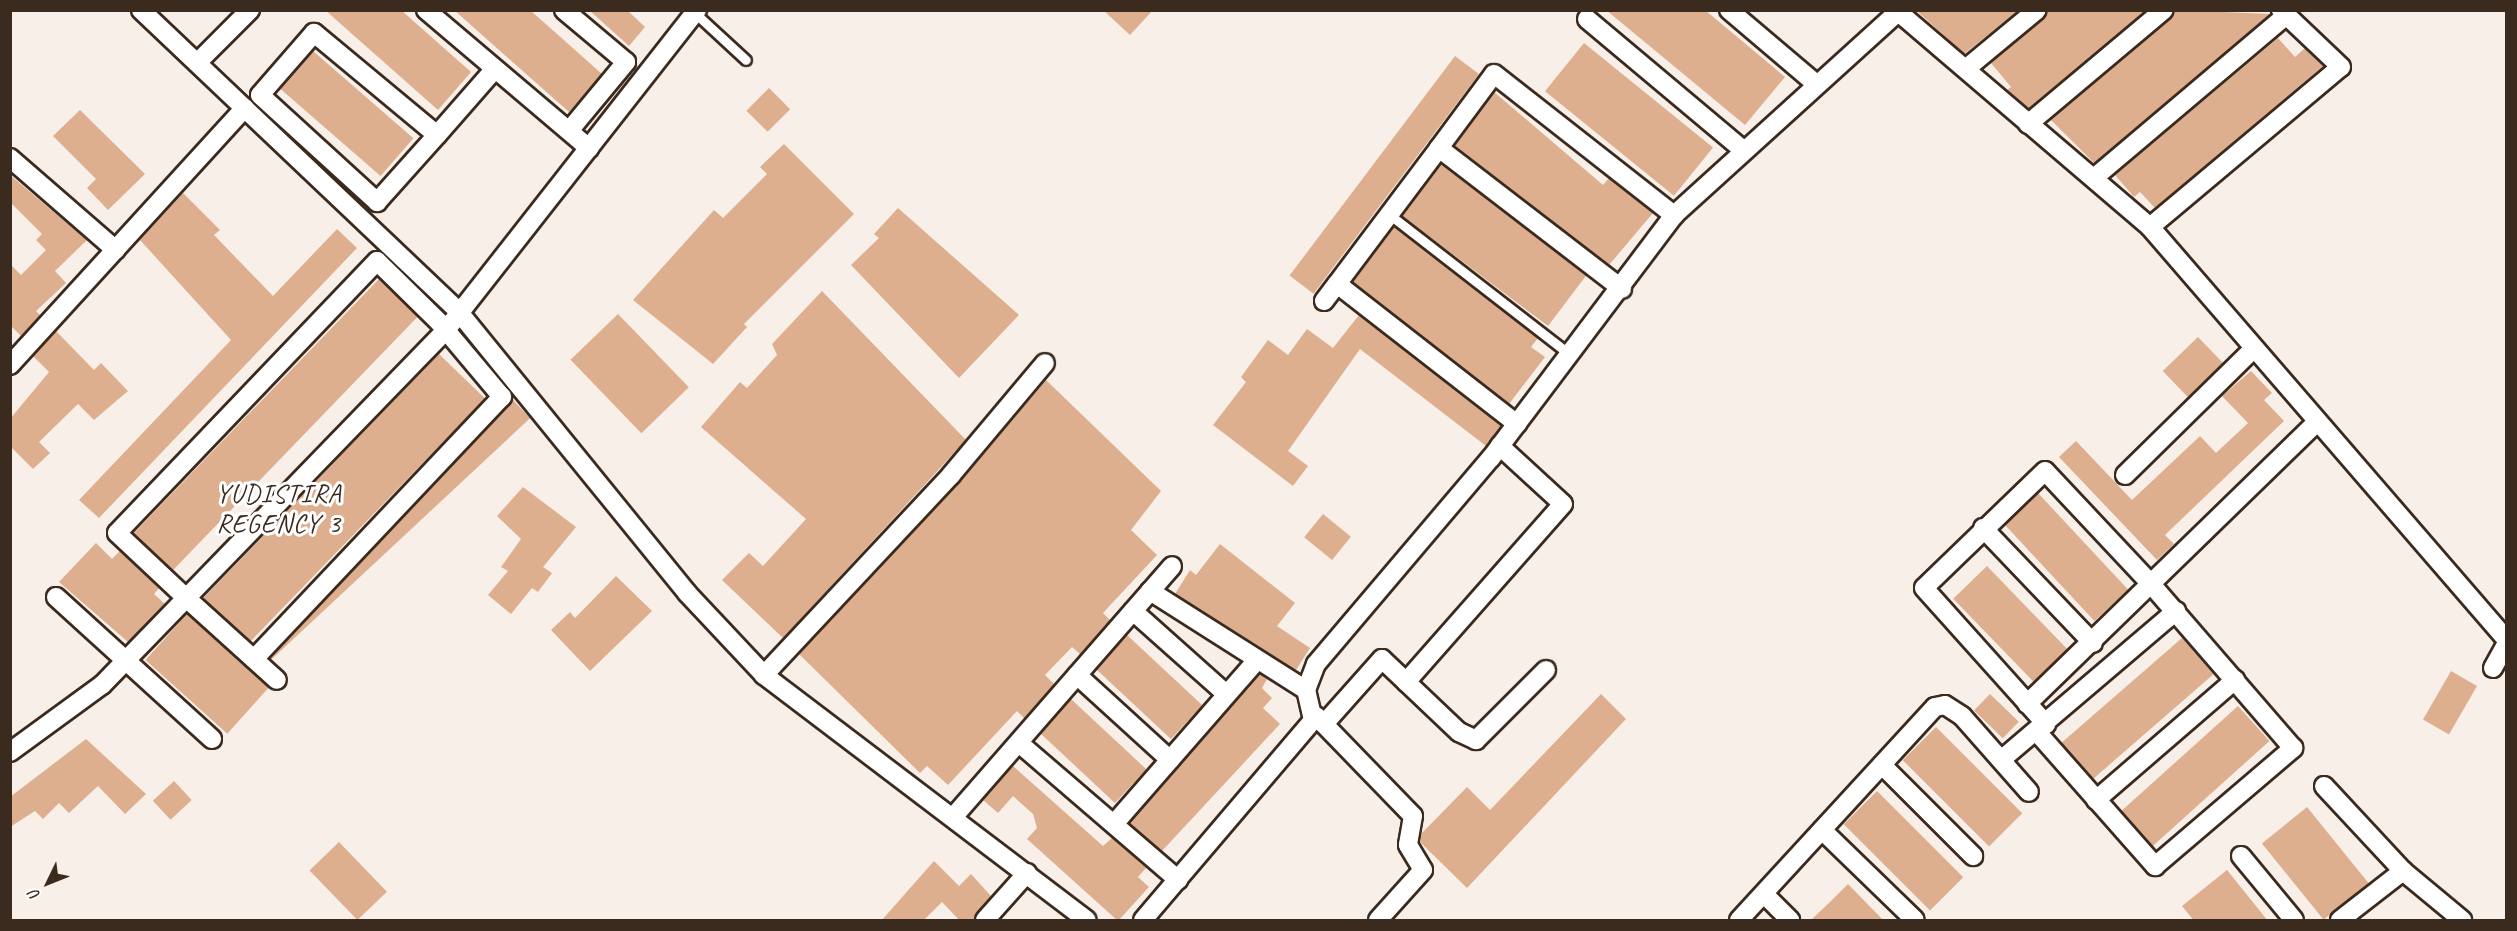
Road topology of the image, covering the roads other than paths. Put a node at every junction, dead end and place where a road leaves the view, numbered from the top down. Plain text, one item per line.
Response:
1 (141, 10) edge
2 (250, 10) edge
3 (426, 10) edge
4 (564, 10) edge
5 (1729, 10) edge
6 (2037, 10) edge
7 (2164, 10) edge
8 (1898, 11) edge
9 (696, 12) edge
10 (2284, 13) edge
11 (1587, 19) dead end
12 (746, 60) dead end
13 (196, 63) junction
14 (1968, 67) junction
15 (494, 70) junction
16 (1815, 83) junction
17 (245, 108) junction
18 (2028, 124) junction
19 (569, 131) junction
20 (437, 135) junction
21 (589, 148) junction
22 (1439, 148) junction
23 (1743, 150) junction
24 (10, 158) edge
25 (2095, 177) junction
26 (1390, 214) junction
27 (1674, 215) junction
28 (2150, 226) junction
29 (116, 250) junction
30 (1337, 284) junction
31 (1622, 289) junction
32 (1324, 301) dead end
33 (458, 311) junction
34 (443, 326) junction
35 (2253, 349) junction
36 (1568, 352) junction
37 (1045, 363) dead end
38 (10, 365) edge
39 (2316, 423) junction
40 (1517, 424) junction
41 (1500, 446) junction
42 (2125, 475) dead end
43 (1983, 528) junction
44 (1172, 566) dead end
45 (2152, 585) junction
46 (1150, 591) junction
47 (184, 596) junction
48 (56, 597) dead end
49 (1133, 611) junction
50 (2176, 611) junction
51 (2506, 639) edge
52 (2093, 643) junction
53 (2506, 645) edge
54 (126, 659) junction
55 (254, 659) junction
56 (1257, 660) junction
57 (2493, 668) dead end
58 (1546, 670) dead end
59 (764, 675) junction
60 (1077, 675) junction
61 (277, 680) dead end
62 (2235, 680) junction
63 (1406, 682) junction
64 (1306, 690) junction
65 (1226, 694) junction
66 (2027, 704) junction
67 (1320, 720) junction
68 (2041, 728) junction
69 (212, 739) dead end
70 (1019, 742) junction
71 (10, 752) edge
72 (1170, 760) junction
73 (2001, 760) junction
74 (1882, 765) junction
75 (2324, 786) dead end
76 (2029, 792) dead end
77 (2096, 800) junction
78 (955, 815) junction
79 (1113, 824) junction
80 (1822, 830) junction
81 (1973, 856) dead end
82 (2241, 856) dead end
83 (2403, 871) junction
84 (1027, 873) junction
85 (1178, 880) junction
86 (1764, 894) junction
87 (1915, 920) edge
88 (985, 921) edge
89 (1087, 921) edge
90 (1143, 921) edge
91 (1378, 921) edge
92 (1739, 921) edge
93 (1790, 921) edge
94 (2295, 921) edge
95 (2340, 921) edge
96 (2462, 921) edge

1 - 13 street
2 - 13 street
3 - 15 street
4 - 19 street
5 - 16 street
6 - 14 street
7 - 18 street
8 - 14 street
8 - 16 street
9 - 12 lane
9 - 21 street
10 - 25 street
10 - 28 street
11 - 23 street
13 - 17 street
14 - 18 street
15 - 19 street
15 - 20 street
16 - 23 street
17 - 29 street
17 - 33 street
18 - 25 street
19 - 21 street
20 - 20 street
21 - 33 street
22 - 26 street
22 - 27 street
22 - 31 street
23 - 27 street
24 - 29 street
25 - 28 street
26 - 30 street
26 - 36 lane
27 - 31 street
28 - 35 street
29 - 38 street
30 - 32 street
30 - 40 street
31 - 36 street
33 - 34 street
33 - 59 street
34 - 47 street
34 - 47 street
34 - 55 street
35 - 39 street
35 - 42 street
36 - 40 street
37 - 59 street
39 - 45 street
39 - 51 street
40 - 41 street
41 - 63 street
41 - 64 street
43 - 45 street
43 - 52 street
43 - 66 street
44 - 46 street
45 - 50 street
45 - 52 street
46 - 49 street
46 - 56 street
47 - 54 street
47 - 55 street
48 - 54 street
49 - 60 street
49 - 65 street
50 - 62 street
50 - 68 street
52 - 66 street
53 - 57 street
54 - 69 street
54 - 71 street
55 - 61 street
56 - 64 street
56 - 65 street
58 - 63 street
59 - 78 street
60 - 70 street
60 - 72 street
62 - 77 street
62 - 77 street
63 - 67 street
64 - 67 street
65 - 72 street
66 - 68 street
67 - 85 street
67 - 91 street
68 - 73 street
68 - 77 street
70 - 78 street
70 - 79 street
72 - 79 street
73 - 74 street
73 - 76 street
74 - 80 street
74 - 81 street
75 - 83 street
78 - 84 street
79 - 85 street
80 - 86 street
80 - 87 street
82 - 94 street
83 - 95 street
83 - 96 street
84 - 88 street
84 - 89 street
85 - 90 street
86 - 92 street
86 - 93 street

